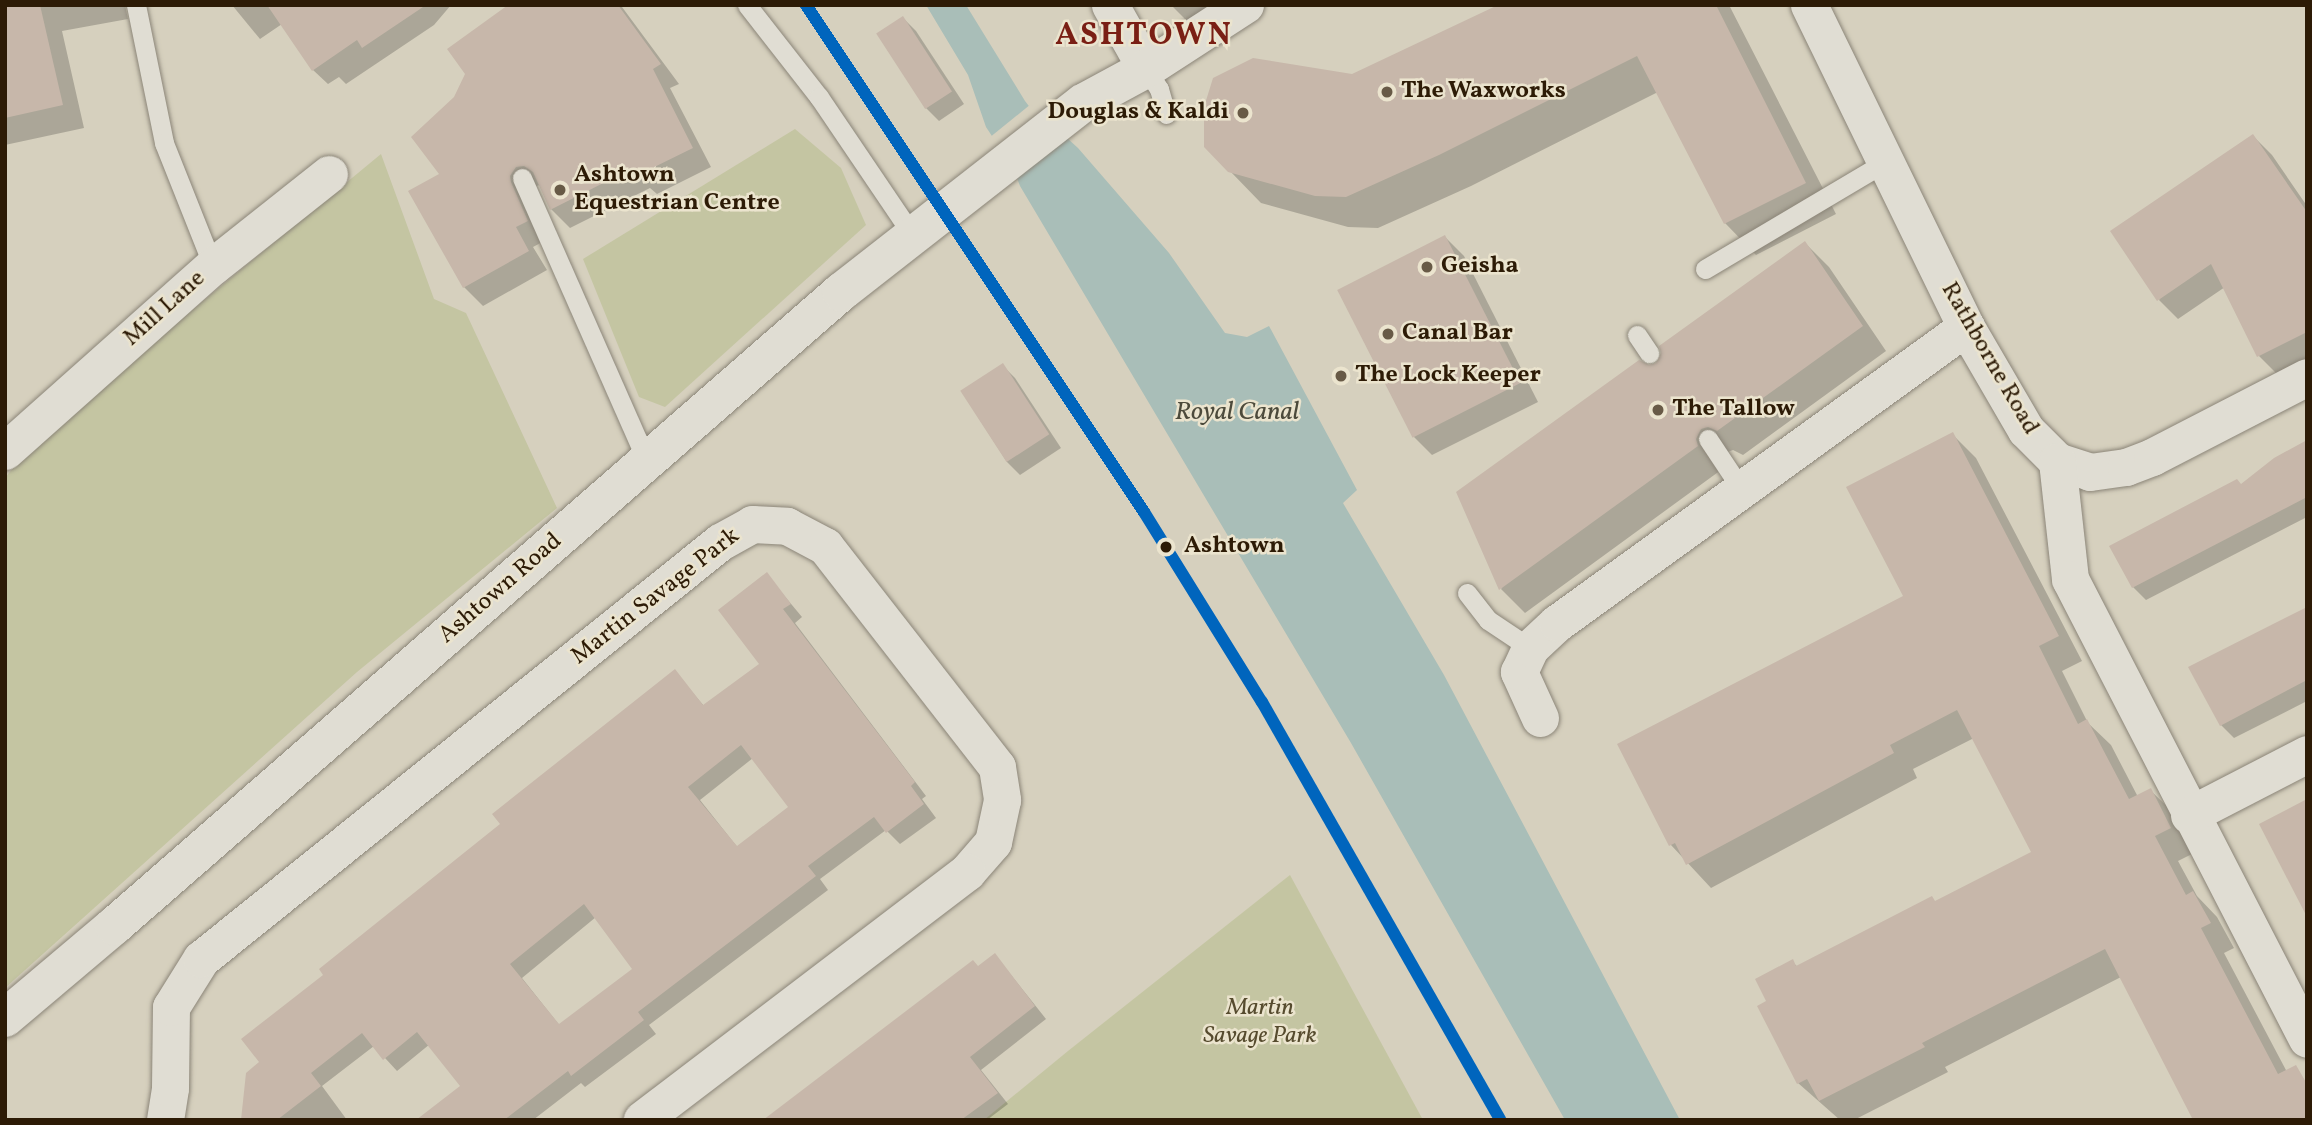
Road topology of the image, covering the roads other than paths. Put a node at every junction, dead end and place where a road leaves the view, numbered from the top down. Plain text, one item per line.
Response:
1 (136, 5) edge
2 (747, 5) edge
3 (1110, 5) edge
4 (1245, 5) edge
5 (1809, 5) edge
6 (1146, 69) junction
7 (1166, 114) dead end
8 (1885, 162) junction
9 (329, 174) dead end
10 (522, 178) dead end
11 (913, 236) junction
12 (213, 266) junction
13 (1704, 269) dead end
14 (1966, 327) junction
15 (1637, 335) dead end
16 (1649, 353) dead end
17 (2307, 377) edge
18 (1708, 439) dead end
19 (5, 450) edge
20 (2057, 460) junction
21 (647, 461) junction
22 (1742, 490) junction
23 (1467, 593) dead end
24 (1530, 648) junction
25 (1540, 718) dead end
26 (2307, 754) edge
27 (2189, 815) junction
28 (5, 1018) edge
29 (2307, 1039) edge
30 (165, 1120) edge
31 (642, 1120) edge

1 - 12 lane
2 - 11 lane
3 - 6 street
4 - 6 street
5 - 8 street, Rathborne Road
6 - 7 lane
6 - 11 street, Ashtown Road
8 - 13 lane
8 - 14 street, Rathborne Road
9 - 12 street, Mill Lane
10 - 21 lane
11 - 21 street, Ashtown Road
12 - 19 street, Mill Lane
14 - 20 street, Rathborne Road
14 - 22 street
15 - 16 lane
17 - 20 street, Rathborne Road
18 - 22 lane
20 - 27 street
21 - 28 street, Ashtown Road
22 - 24 street
23 - 24 lane
24 - 25 street
26 - 27 street
27 - 29 street
30 - 31 street, Martin Savage Park

